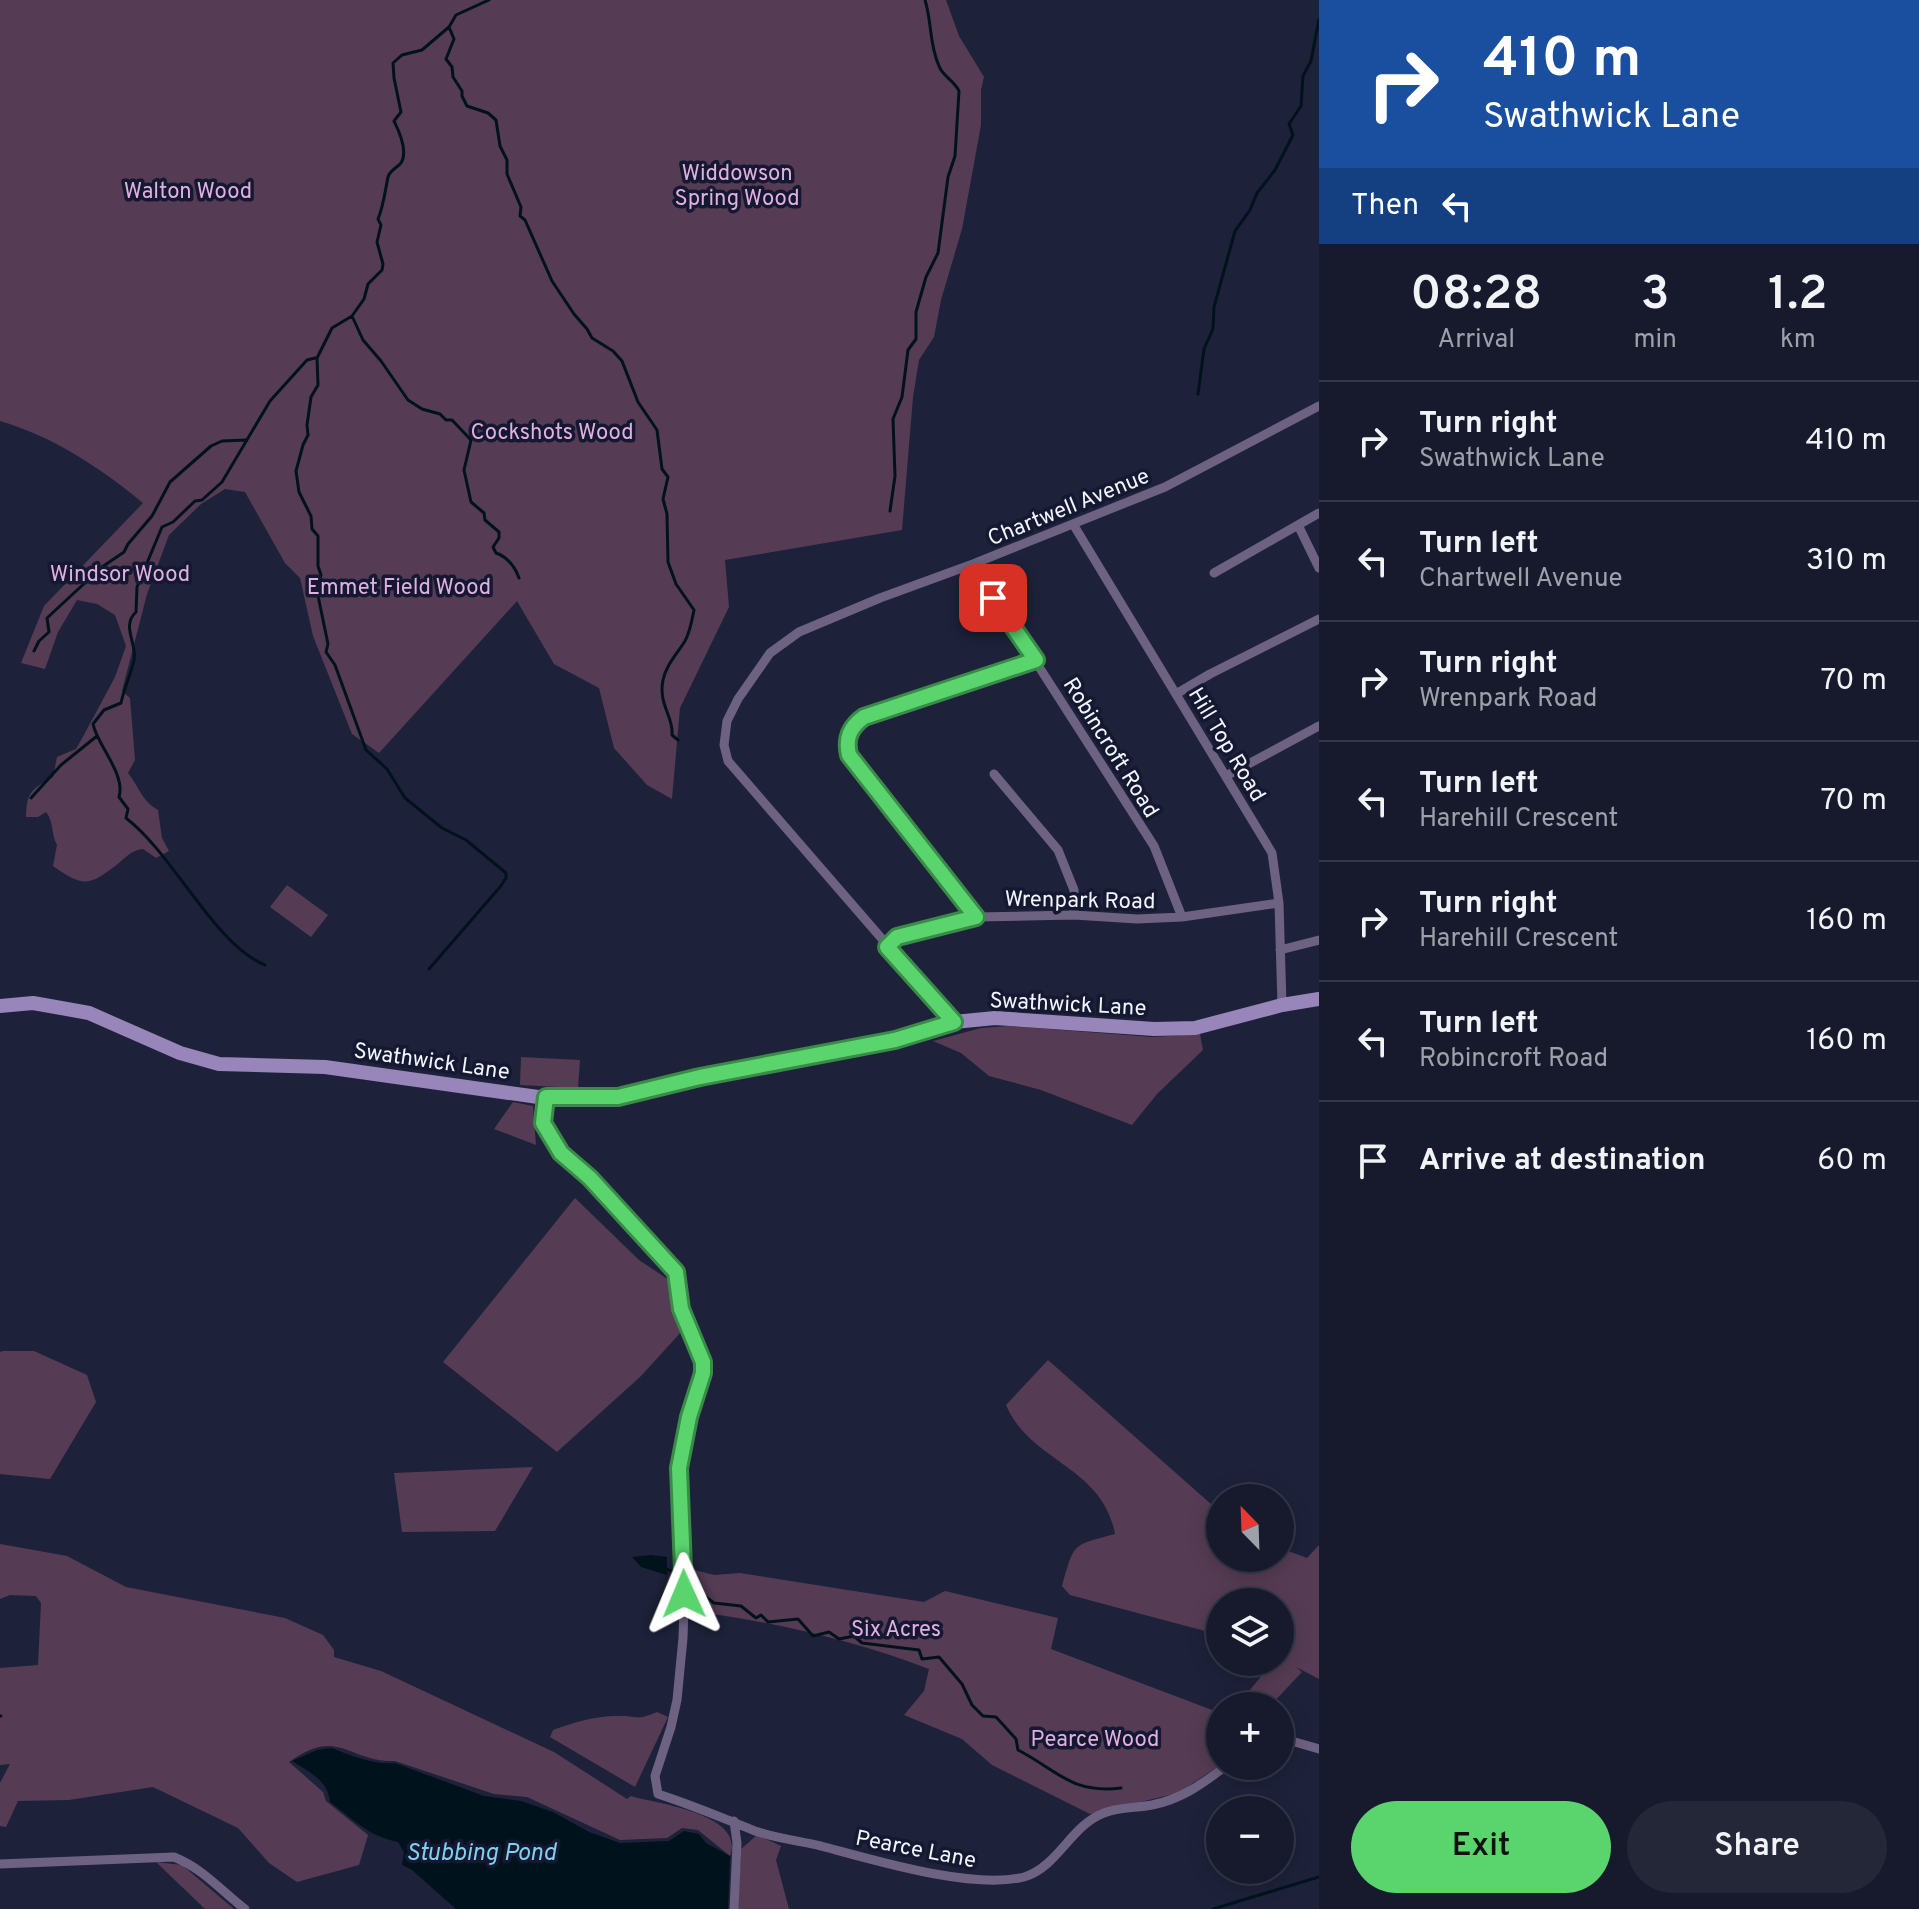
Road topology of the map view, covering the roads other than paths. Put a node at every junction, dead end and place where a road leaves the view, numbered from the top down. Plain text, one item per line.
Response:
1 (1319, 406) edge
2 (1319, 513) edge
3 (1073, 524) junction
4 (1298, 525) junction
5 (973, 564) junction
6 (1319, 568) edge
7 (1214, 573) dead end
8 (1319, 619) edge
9 (1036, 660) junction
10 (1176, 694) junction
11 (1319, 726) edge
12 (994, 774) dead end
13 (1226, 776) junction
14 (1279, 903) junction
15 (1074, 915) junction
16 (976, 917) junction
17 (1182, 917) junction
18 (1319, 940) edge
19 (887, 947) junction
20 (1280, 950) junction
21 (1319, 999) edge
22 (1282, 1005) junction
23 (0, 1006) edge
24 (954, 1022) junction
25 (546, 1097) junction
26 (1294, 1742) edge
27 (1319, 1749) edge
28 (1209, 1780) edge
29 (734, 1821) junction
30 (758, 1832) junction
31 (737, 1843) junction
32 (0, 1864) edge
33 (245, 1909) edge
34 (734, 1909) edge

1 - 3 street, Chartwell Avenue
2 - 4 street
3 - 5 street, Chartwell Avenue
3 - 10 street, Hill Top Road
4 - 6 street
4 - 7 street
5 - 9 street, Robincroft Road
5 - 19 street, Chartwell Avenue
8 - 10 street
9 - 16 street
9 - 17 street, Robincroft Road
10 - 13 street, Hill Top Road
11 - 13 street
12 - 15 street
13 - 14 street, Hill Top Road
14 - 17 street, Wrenpark Road
14 - 20 street, Hill Top Road
15 - 16 street, Wrenpark Road
15 - 17 street, Wrenpark Road
16 - 19 street, Wrenpark Road
18 - 20 street
19 - 24 street, Chartwell Avenue
20 - 22 street, Hill Top Road
21 - 22 street, Swathwick Lane
22 - 24 street, Swathwick Lane
23 - 25 street, Swathwick Lane
24 - 25 street, Swathwick Lane
25 - 29 street, Pearce Lane
26 - 27 street
28 - 30 street, Pearce Lane
29 - 30 street, Pearce Lane
29 - 31 street
30 - 31 street
31 - 34 street
32 - 33 street

